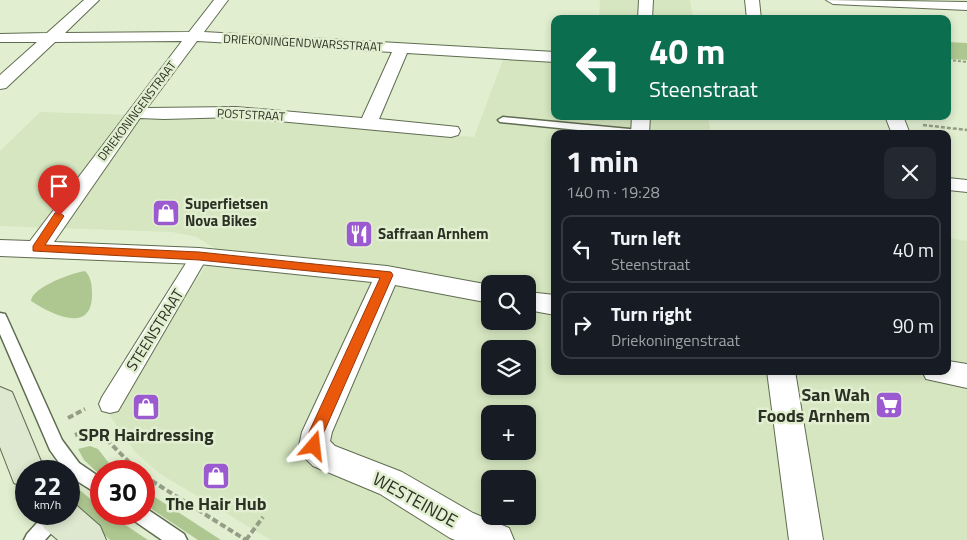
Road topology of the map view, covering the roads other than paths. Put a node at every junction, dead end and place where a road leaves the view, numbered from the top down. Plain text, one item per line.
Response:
1 (92, 0) edge
2 (221, 0) edge
3 (646, 0) edge
4 (752, 0) edge
5 (833, 0) edge
6 (967, 6) edge
7 (841, 12) dead end
8 (645, 15) edge
9 (754, 15) edge
10 (194, 36) junction
11 (51, 37) junction
12 (0, 38) edge
13 (401, 48) junction
14 (551, 57) edge
15 (0, 84) edge
16 (135, 112) junction
17 (503, 120) dead end
18 (368, 124) junction
19 (608, 130) edge
20 (452, 131) dead end
21 (951, 184) edge
22 (967, 186) edge
23 (0, 248) edge
24 (37, 249) junction
25 (199, 256) junction
26 (0, 260) edge
27 (387, 275) junction
28 (481, 292) edge
29 (536, 301) edge
30 (551, 304) edge
31 (0, 318) edge
32 (951, 373) edge
33 (782, 375) edge
34 (967, 376) edge
35 (0, 402) edge
36 (110, 404) dead end
37 (23, 460) edge
38 (90, 480) edge
39 (47, 525) edge
40 (70, 525) edge
41 (155, 525) edge
42 (33, 540) edge
43 (86, 540) edge
44 (178, 540) edge
45 (497, 540) edge
46 (806, 540) edge

1 - 11 street
2 - 10 street, DRIEKONINGENSTRAAT
3 - 8 street
4 - 9 street
5 - 6 street
5 - 7 street
10 - 11 street, DRIEKONINGENDWARSSTRAAT
10 - 13 street, DRIEKONINGENDWARSSTRAAT
10 - 16 street, DRIEKONINGENSTRAAT
11 - 12 street, DRIEKONINGENDWARSSTRAAT
11 - 15 street
13 - 14 street, DRIEKONINGENDWARSSTRAAT
13 - 18 street
16 - 18 street, POSTSTRAAT
16 - 24 street, DRIEKONINGENSTRAAT
17 - 19 lane
18 - 20 street, POSTSTRAAT
21 - 22 street
23 - 24 street
24 - 25 street
24 - 26 street
25 - 27 street
25 - 36 street, STEENSTRAAT
27 - 28 street
27 - 45 street, WESTEINDE
29 - 30 street
31 - 38 lane
32 - 34 street
33 - 46 street
35 - 37 main road
39 - 42 lane
40 - 43 main road
41 - 44 lane

